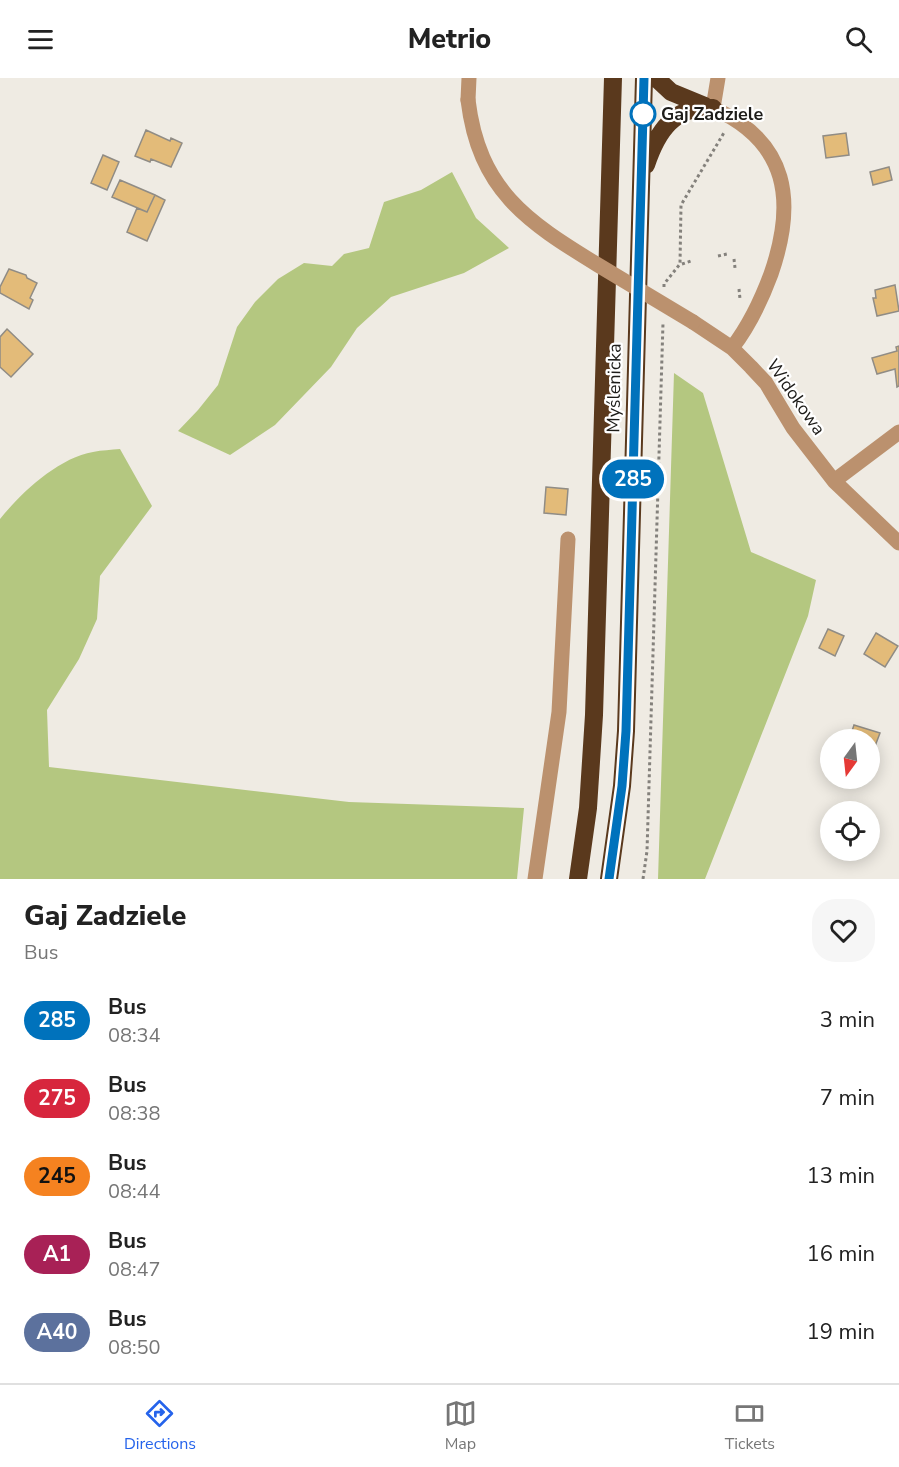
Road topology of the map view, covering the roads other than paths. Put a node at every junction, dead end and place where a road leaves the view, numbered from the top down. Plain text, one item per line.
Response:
1 (469, 78) edge
2 (613, 78) edge
3 (644, 78) edge
4 (656, 78) edge
5 (718, 78) edge
6 (713, 108) junction
7 (641, 184) junction
8 (732, 348) junction
9 (899, 432) edge
10 (834, 481) junction
11 (568, 539) dead end
12 (899, 543) edge
13 (535, 879) edge
14 (578, 879) edge
15 (609, 879) edge

1 - 8 street, Widokowa, bridge
2 - 14 highway, Myślenicka
3 - 7 highway, Myślenicka
4 - 6 highway
5 - 6 street
6 - 7 highway
6 - 8 street
7 - 15 highway, Myślenicka
8 - 10 street, Widokowa
9 - 10 street
10 - 12 street, Widokowa
11 - 13 street

